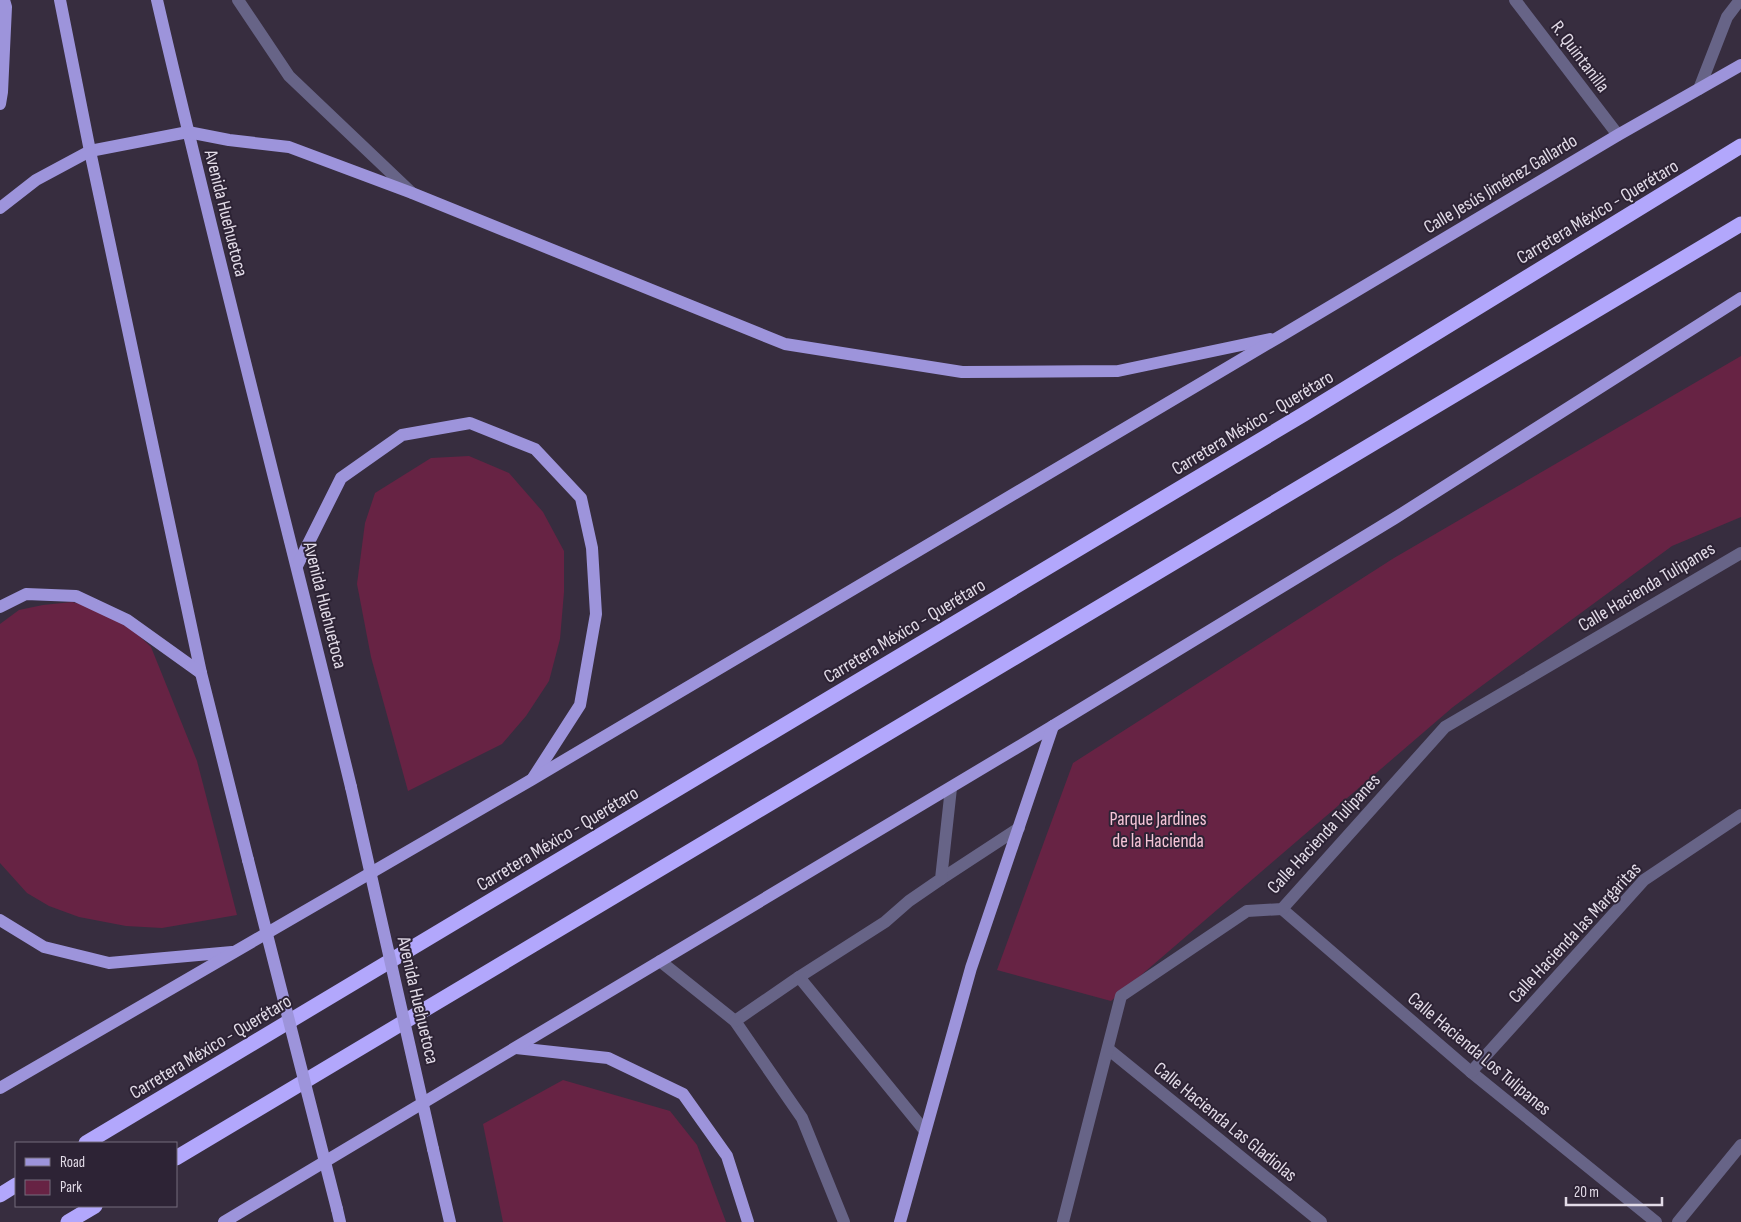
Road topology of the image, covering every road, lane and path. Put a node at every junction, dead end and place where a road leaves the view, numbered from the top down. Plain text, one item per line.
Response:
1 (4, 0) edge
2 (60, 0) edge
3 (157, 0) edge
4 (238, 0) edge
5 (1516, 0) edge
6 (1740, 0) edge
7 (1741, 65) edge
8 (1699, 89) junction
9 (0, 104) edge
10 (188, 132) junction
11 (1618, 134) junction
12 (1741, 146) edge
13 (90, 151) junction
14 (412, 193) junction
15 (0, 208) edge
16 (1741, 224) edge
17 (1741, 298) edge
18 (1279, 338) junction
19 (1741, 553) edge
20 (297, 566) junction
21 (0, 607) edge
22 (201, 673) junction
23 (1053, 726) junction
24 (531, 780) junction
25 (951, 788) junction
26 (1741, 815) edge
27 (1019, 828) junction
28 (941, 878) junction
29 (1282, 909) junction
30 (0, 920) edge
31 (237, 951) junction
32 (660, 962) junction
33 (799, 977) junction
34 (735, 1020) junction
35 (516, 1048) junction
36 (1108, 1049) junction
37 (1471, 1072) junction
38 (0, 1088) edge
39 (925, 1131) junction
40 (88, 1142) edge
41 (1741, 1145) edge
42 (178, 1157) edge
43 (15, 1186) edge
44 (0, 1195) edge
45 (93, 1207) edge
46 (68, 1222) edge
47 (224, 1222) edge
48 (340, 1222) edge
49 (450, 1222) edge
50 (748, 1222) edge
51 (844, 1222) edge
52 (900, 1222) edge
53 (1063, 1222) edge
54 (1321, 1222) edge
55 (1656, 1222) edge
56 (1678, 1222) edge

1 - 9 main road
2 - 13 main road
3 - 10 main road, Avenida Huehuetoca
4 - 14 street
5 - 11 street, R. Quintanilla
6 - 8 street
7 - 8 main road, Calle Jesús Jiménez Gallardo
8 - 11 main road, Calle Jesús Jiménez Gallardo
10 - 13 main road
10 - 14 main road
10 - 20 main road, Avenida Huehuetoca
11 - 18 main road, Calle Jesús Jiménez Gallardo
12 - 40 highway, Carretera México - Querétaro
13 - 15 main road
13 - 22 main road
14 - 18 main road
16 - 42 highway
17 - 23 main road
18 - 24 main road, Calle Jesús Jiménez Gallardo
19 - 29 street, Calle Hacienda Tulipanes
20 - 24 main road
20 - 49 main road, Avenida Huehuetoca, bridge
21 - 22 main road
22 - 48 main road, bridge
23 - 25 main road
23 - 27 main road
24 - 31 main road, Calle Jesús Jiménez Gallardo
25 - 28 street
25 - 32 main road
26 - 37 street, Calle Hacienda las Margaritas
27 - 28 street
27 - 39 main road
28 - 33 street
29 - 36 street, Calle Hacienda Tulipanes
29 - 37 street, Calle Hacienda Los Tulipanes
30 - 31 main road
31 - 38 main road, Calle Jesús Jiménez Gallardo
32 - 34 street
32 - 35 main road
33 - 34 street
33 - 39 street
34 - 51 street
35 - 47 main road
35 - 50 main road
36 - 53 street, Calle Hacienda Tulipanes
36 - 54 street, Calle Hacienda Las Gladiolas
37 - 55 street, Calle Hacienda Los Tulipanes
39 - 52 main road
41 - 56 street
43 - 44 highway
45 - 46 highway

